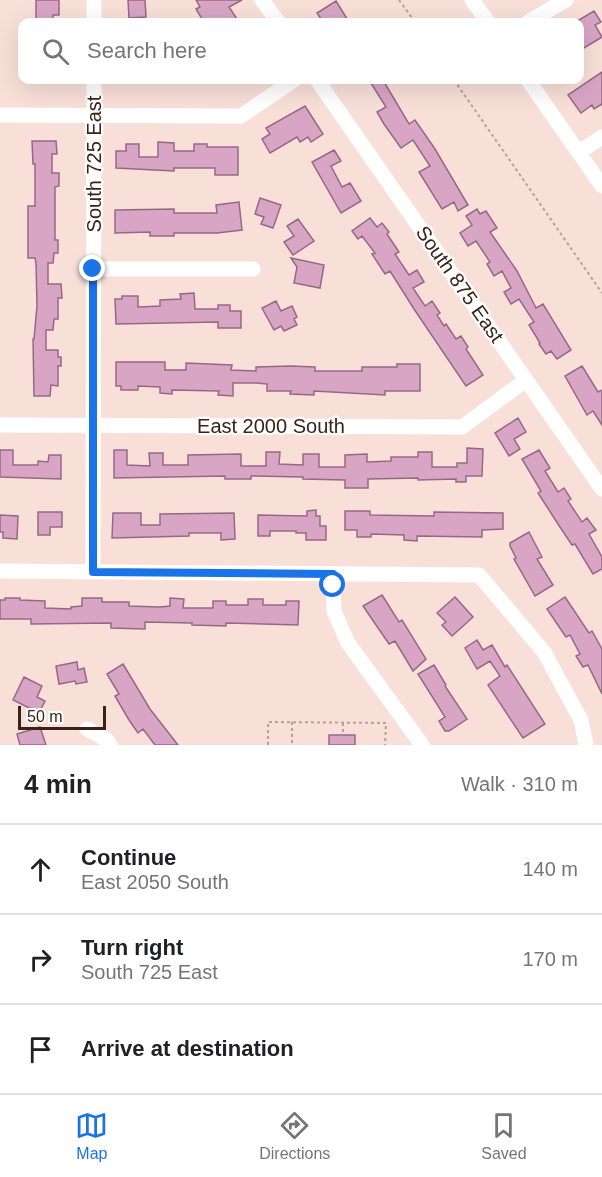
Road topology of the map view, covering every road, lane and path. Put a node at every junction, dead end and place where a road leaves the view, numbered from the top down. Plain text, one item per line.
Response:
1 (94, 0) edge
2 (262, 0) edge
3 (399, 0) edge
4 (472, 0) edge
5 (566, 0) edge
6 (94, 18) edge
7 (275, 18) edge
8 (412, 18) edge
9 (485, 18) edge
10 (535, 18) edge
11 (94, 84) edge
12 (288, 84) edge
13 (320, 84) edge
14 (457, 84) edge
15 (531, 84) edge
16 (0, 115) edge
17 (94, 115) junction
18 (602, 137) edge
19 (579, 152) junction
20 (602, 186) edge
21 (93, 269) junction
22 (253, 269) dead end
23 (602, 293) edge
24 (526, 380) junction
25 (0, 425) edge
26 (93, 425) junction
27 (602, 489) edge
28 (0, 571) edge
29 (93, 572) junction
30 (333, 574) junction
31 (292, 722) junction
32 (343, 723) junction
33 (87, 729) dead end
34 (343, 735) dead end
35 (292, 744) edge
36 (110, 745) edge
37 (268, 745) edge
38 (385, 745) edge
39 (422, 745) edge
40 (586, 745) edge

1 - 6 street
2 - 7 street
3 - 8 path
4 - 9 street
5 - 10 street
11 - 17 street, South 725 East
12 - 17 street
13 - 24 street, South 875 East
14 - 23 path
15 - 19 street
16 - 17 street
17 - 21 street, South 725 East
18 - 19 street
19 - 20 street
21 - 22 street
21 - 26 street, South 725 East
24 - 26 street, East 2000 South
24 - 27 street, South 875 East
25 - 26 street, East 2000 South
26 - 29 street, South 725 East
28 - 29 street
29 - 30 street
30 - 39 street
30 - 40 street
31 - 32 path
31 - 35 path
31 - 37 path
32 - 34 path
32 - 38 path
33 - 36 street

